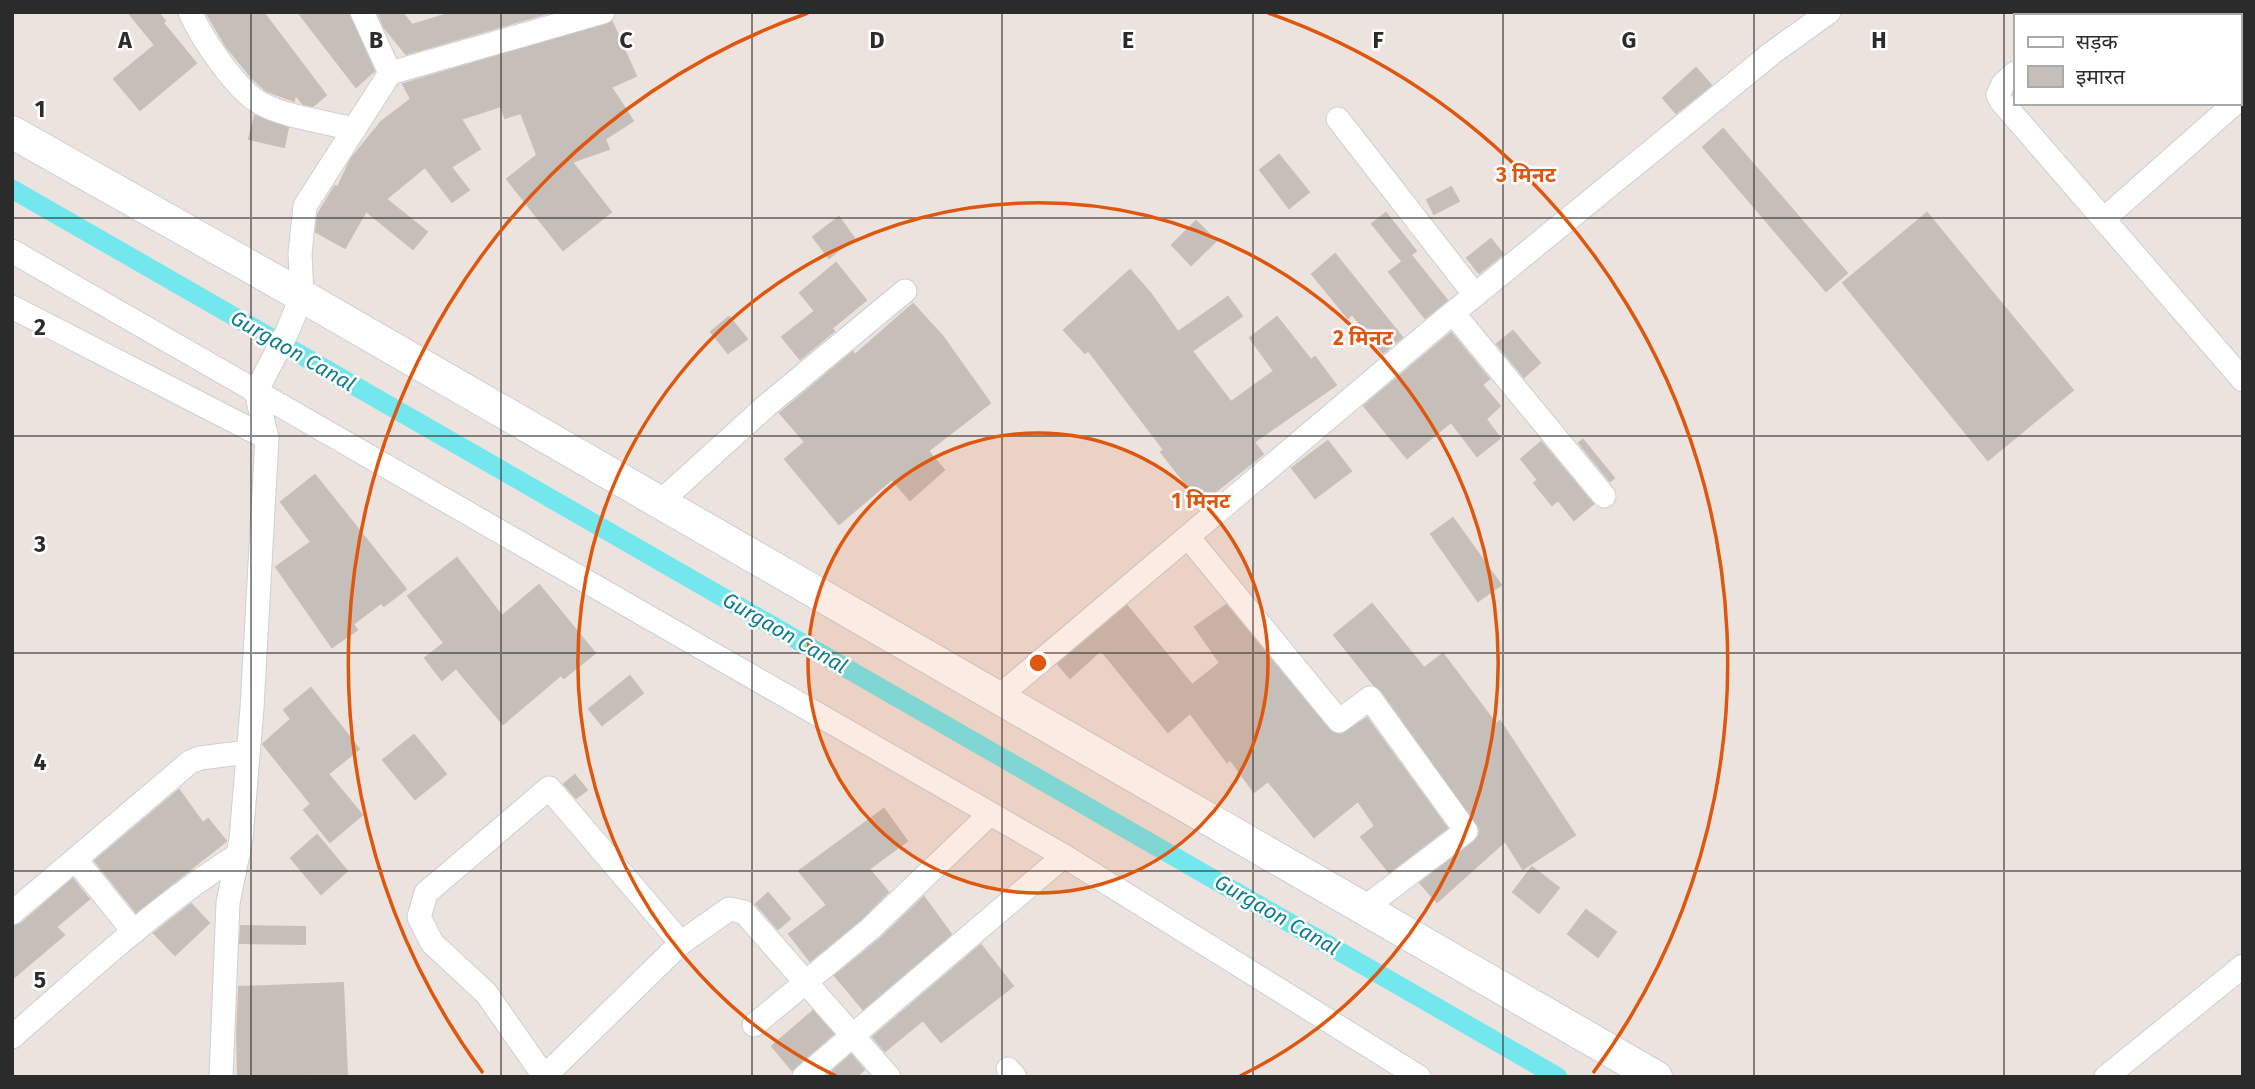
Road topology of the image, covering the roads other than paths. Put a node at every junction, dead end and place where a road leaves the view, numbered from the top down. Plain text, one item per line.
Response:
1 (190, 12) edge
2 (362, 12) edge
3 (603, 12) edge
4 (1829, 12) edge
5 (390, 73) junction
6 (2014, 74) edge
7 (2233, 105) edge
8 (1338, 119) dead end
9 (354, 129) junction
10 (12, 132) edge
11 (2104, 219) junction
12 (12, 251) edge
13 (905, 290) dead end
14 (1475, 295) junction
15 (302, 296) junction
16 (12, 307) edge
17 (1453, 313) junction
18 (2243, 380) edge
19 (256, 392) junction
20 (267, 438) junction
21 (1604, 496) dead end
22 (659, 503) junction
23 (1188, 537) junction
24 (997, 698) junction
25 (248, 752) junction
26 (990, 814) junction
27 (238, 855) junction
28 (1064, 856) junction
29 (76, 860) junction
30 (1363, 909) junction
31 (12, 913) edge
32 (134, 932) junction
33 (681, 943) junction
34 (2243, 966) edge
35 (807, 982) junction
36 (754, 1025) dead end
37 (852, 1035) junction
38 (12, 1037) edge
39 (221, 1077) edge
40 (544, 1077) edge
41 (804, 1077) edge
42 (889, 1077) edge
43 (1419, 1077) edge
44 (1656, 1077) edge
45 (2106, 1077) edge

1 - 9 street
2 - 5 street
3 - 5 street
4 - 14 street
5 - 9 street
6 - 11 street
7 - 11 street
8 - 14 street
9 - 15 street
10 - 15 street
11 - 18 street
12 - 19 street
13 - 22 street
14 - 17 street
15 - 19 street
15 - 22 street
16 - 20 street
17 - 21 street
17 - 23 street
19 - 20 street
19 - 26 street
20 - 25 street
22 - 24 street
23 - 24 street
23 - 30 street
24 - 30 street
25 - 27 street
25 - 29 street
26 - 28 street
26 - 35 street
27 - 32 street
27 - 39 street
28 - 37 street
28 - 43 street
29 - 31 street
29 - 32 street
30 - 44 street
32 - 38 street
33 - 35 street
33 - 40 street
33 - 40 street
34 - 45 street
35 - 36 street
35 - 37 street
37 - 41 street
37 - 42 street

